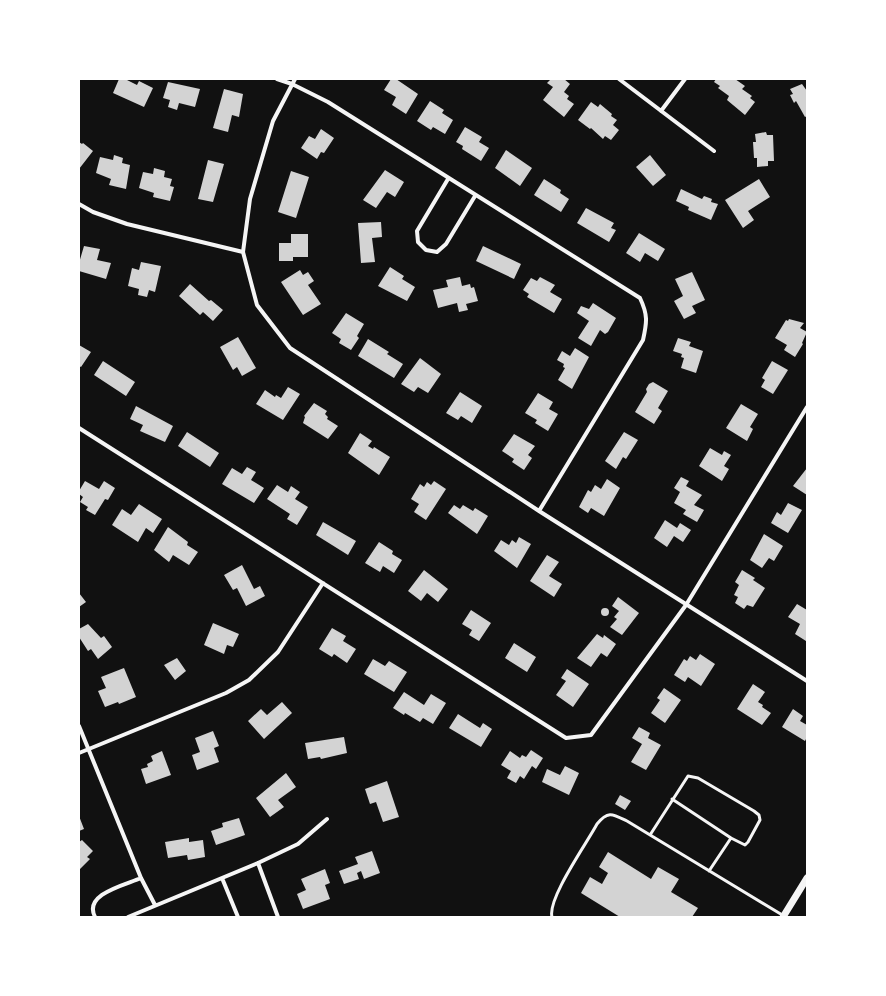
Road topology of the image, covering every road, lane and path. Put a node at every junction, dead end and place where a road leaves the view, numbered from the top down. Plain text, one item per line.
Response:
1 (277, 79) edge
2 (295, 79) edge
3 (619, 79) edge
4 (685, 79) edge
5 (292, 84) junction
6 (661, 111) junction
7 (714, 151) dead end
8 (448, 179) junction
9 (475, 196) junction
10 (79, 204) edge
11 (243, 252) junction
12 (807, 407) edge
13 (79, 428) edge
14 (539, 511) junction
15 (322, 583) junction
16 (686, 605) junction
17 (807, 681) edge
18 (79, 726) edge
19 (88, 749) junction
20 (79, 753) edge
21 (672, 799) junction
22 (328, 819) dead end
23 (650, 835) junction
24 (731, 838) junction
25 (258, 863) junction
26 (709, 871) junction
27 (141, 878) junction
28 (222, 878) junction
29 (807, 878) edge
30 (155, 905) junction
31 (784, 916) edge
32 (95, 917) edge
33 (128, 917) edge
34 (238, 917) edge
35 (278, 917) edge
36 (552, 917) edge

1 - 5 street
2 - 5 street
3 - 6 street
4 - 6 street
5 - 8 street
5 - 11 street
6 - 7 street
8 - 9 street
8 - 9 street
9 - 14 street
10 - 11 street
11 - 14 street
12 - 16 street
13 - 15 street
14 - 16 street
15 - 16 street
15 - 19 street
16 - 17 street
18 - 19 street
19 - 20 street
19 - 27 street
21 - 23 lane
21 - 24 lane
21 - 24 lane
22 - 25 street
23 - 26 lane
23 - 36 lane
24 - 26 lane
25 - 28 street
25 - 35 street
26 - 31 lane
27 - 30 street
27 - 32 street
28 - 30 street
28 - 34 street
29 - 31 street
30 - 33 street

